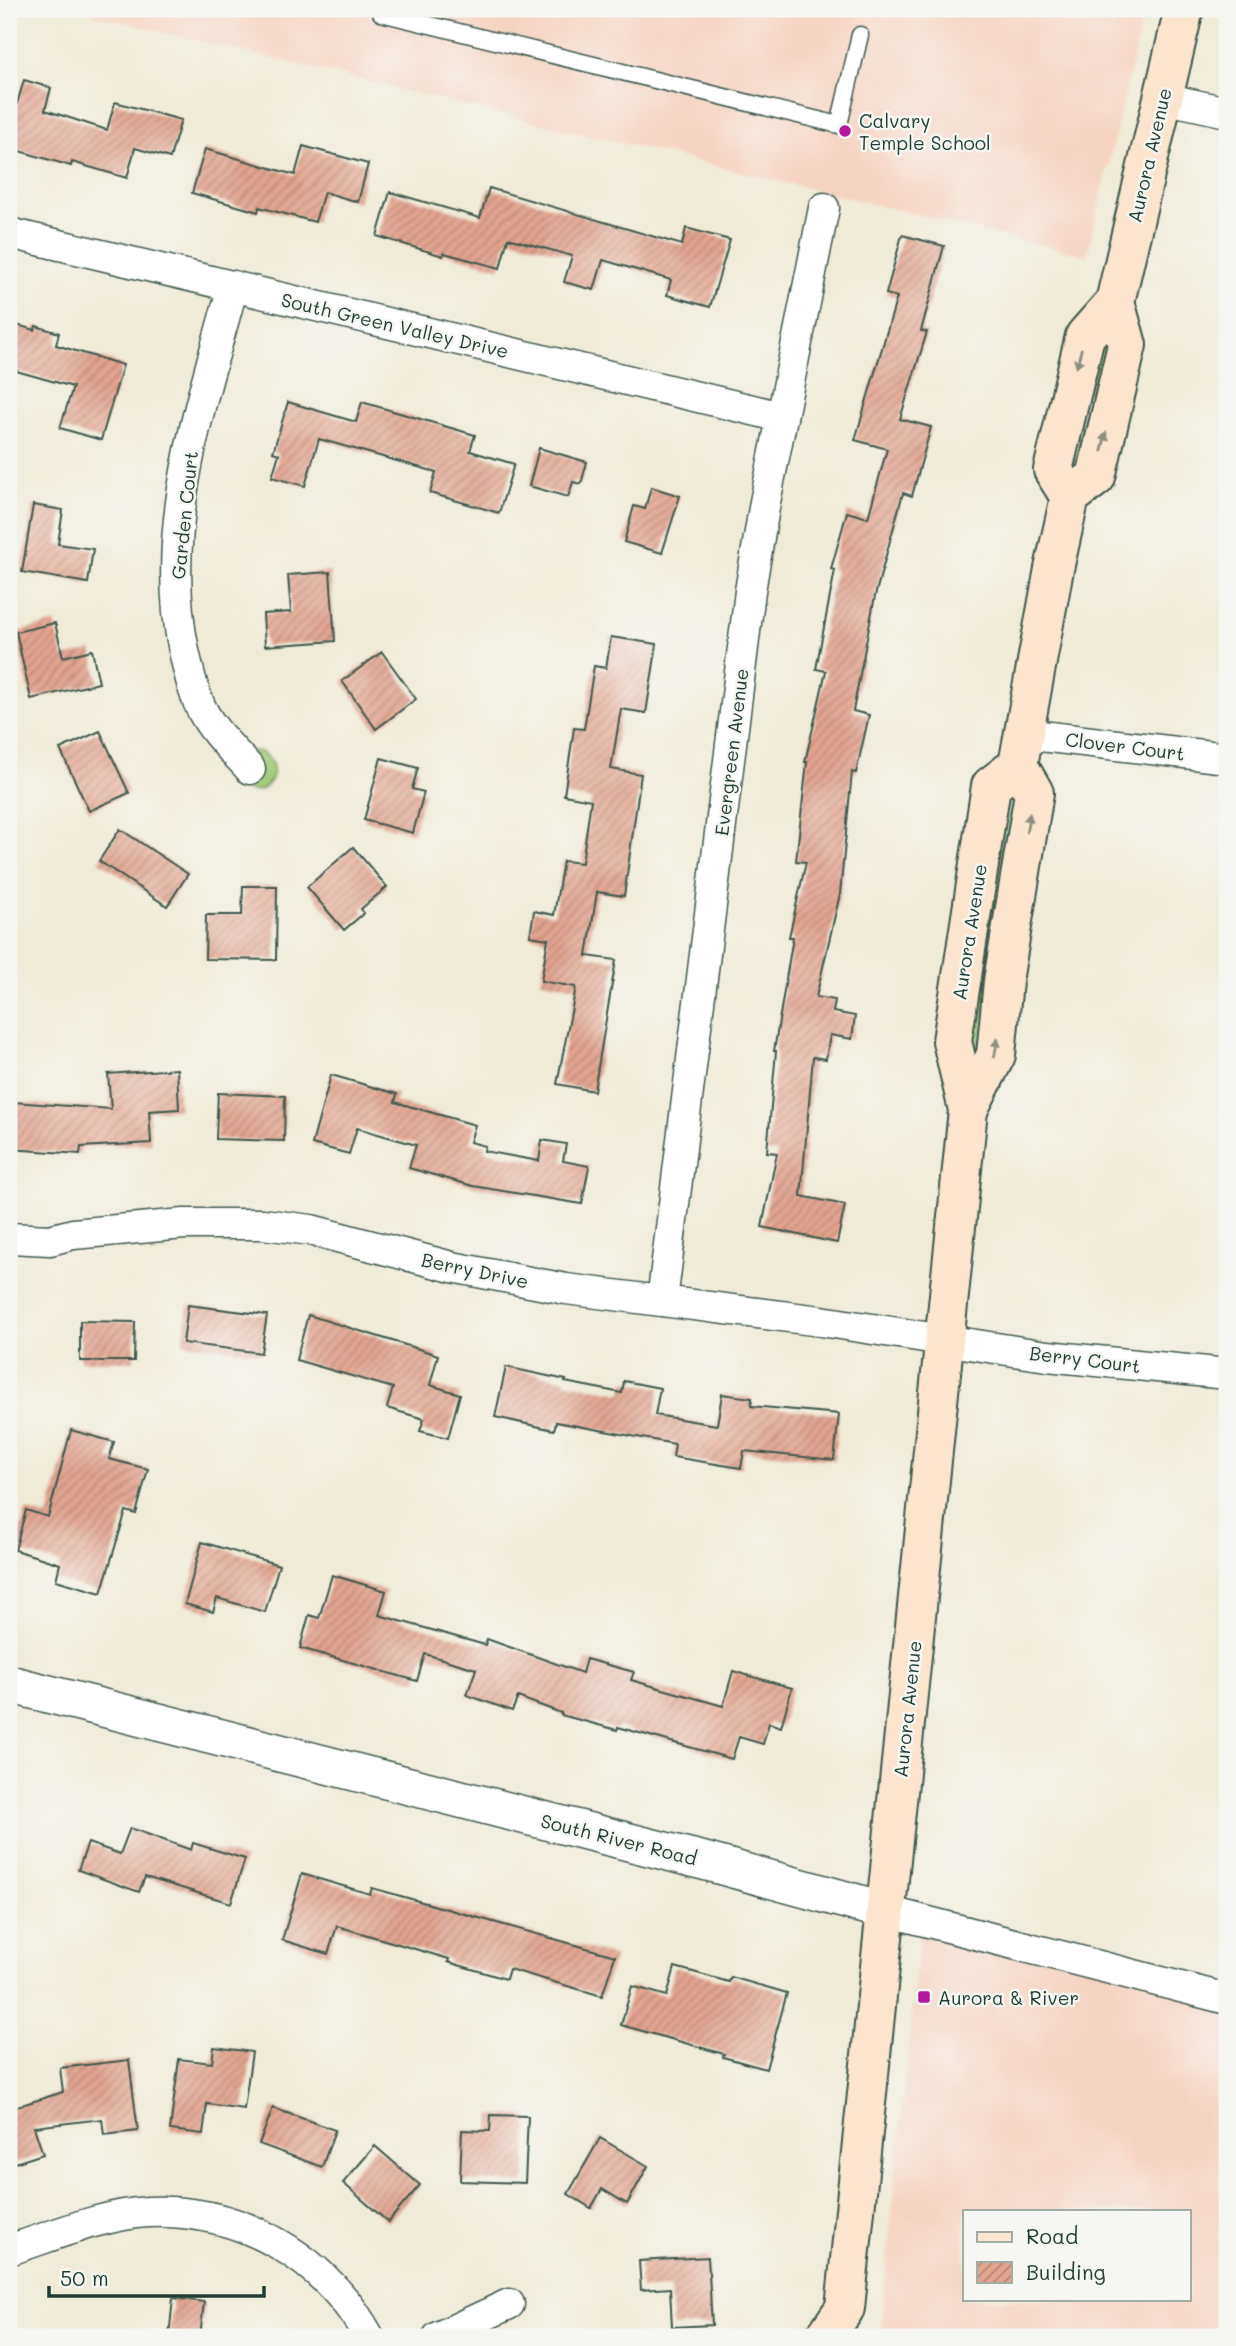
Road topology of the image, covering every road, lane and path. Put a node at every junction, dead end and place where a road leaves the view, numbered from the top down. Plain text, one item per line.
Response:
1 (382, 9) edge
2 (1184, 9) edge
3 (860, 35) dead end
4 (1163, 97) junction
5 (1227, 112) edge
6 (824, 208) dead end
7 (9, 233) edge
8 (233, 286) junction
9 (782, 417) junction
10 (1021, 749) junction
11 (1227, 758) edge
12 (250, 769) dead end
13 (9, 1238) edge
14 (662, 1301) junction
15 (943, 1340) junction
16 (1227, 1374) edge
17 (9, 1684) edge
18 (886, 1911) junction
19 (1227, 1999) edge
20 (9, 2250) edge
21 (509, 2304) dead end
22 (842, 2328) edge
23 (369, 2337) edge
24 (438, 2337) edge

1 - 3 lane
2 - 4 main road, Aurora Avenue
4 - 5 street
4 - 10 main road, Aurora Avenue
6 - 9 street, Evergreen Avenue
7 - 8 street, South Green Valley Drive
8 - 9 street, South Green Valley Drive
8 - 12 street, Garden Court
9 - 14 street, Evergreen Avenue
10 - 11 street, Clover Court
10 - 15 main road, Aurora Avenue
13 - 14 street, Berry Drive
14 - 15 street, Berry Drive
15 - 16 street, Berry Court
15 - 18 main road, Aurora Avenue
17 - 18 street, South River Road
18 - 19 street, South River Road
18 - 22 main road, Aurora Avenue
20 - 23 street
21 - 24 street

